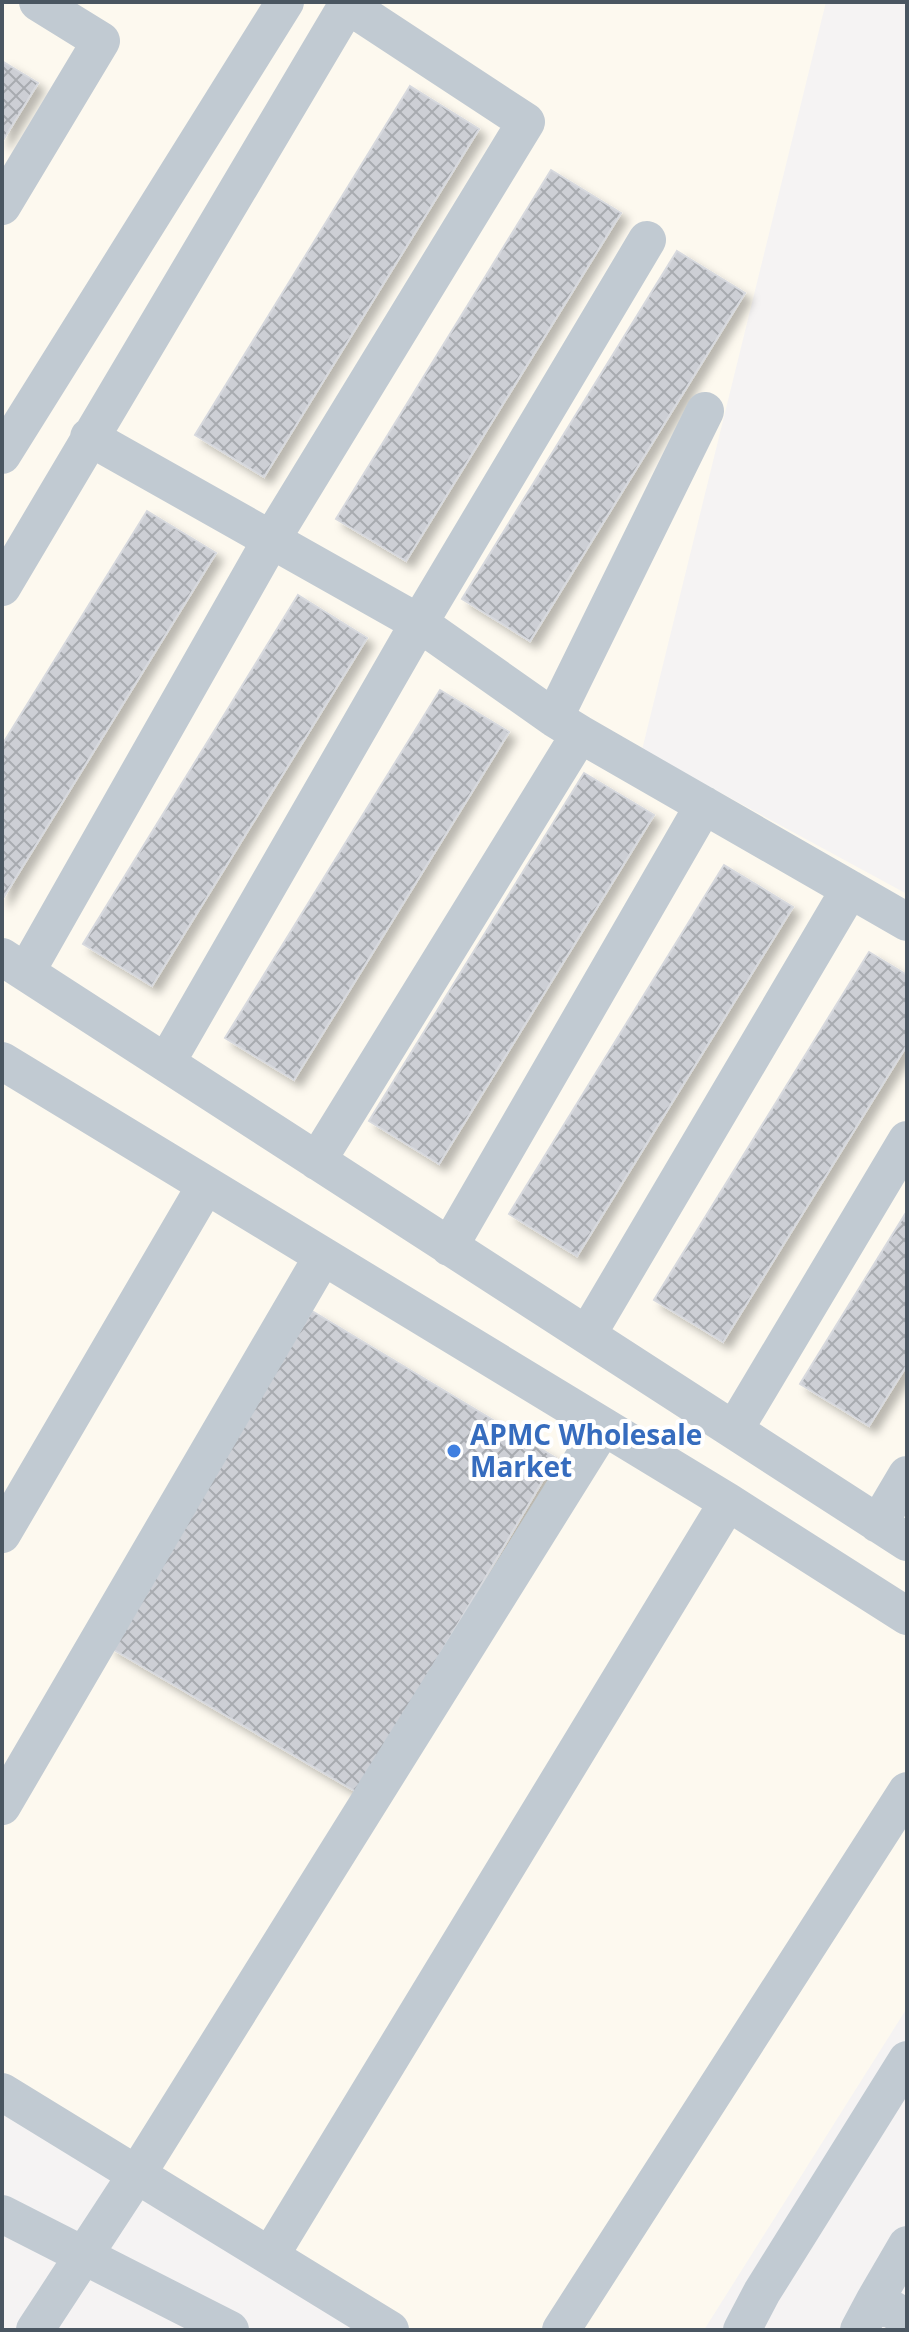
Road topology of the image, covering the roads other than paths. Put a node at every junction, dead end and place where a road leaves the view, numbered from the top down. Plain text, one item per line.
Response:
1 (38, 2) edge
2 (285, 2) edge
3 (348, 4) edge
4 (2, 206) edge
5 (647, 240) dead end
6 (705, 411) dead end
7 (89, 437) junction
8 (2, 455) edge
9 (271, 540) junction
10 (2, 587) edge
11 (419, 623) junction
12 (567, 726) junction
13 (704, 805) junction
14 (850, 889) junction
15 (907, 922) edge
16 (14, 964) edge
17 (2, 1061) edge
18 (166, 1063) junction
19 (907, 1140) edge
20 (317, 1161) junction
21 (206, 1185) junction
22 (449, 1247) junction
23 (323, 1256) junction
24 (587, 1335) junction
25 (603, 1427) junction
26 (734, 1430) junction
27 (907, 1475) edge
28 (728, 1502) junction
29 (893, 1533) edge
30 (2, 1534) edge
31 (907, 1616) edge
32 (907, 1791) edge
33 (2, 1806) edge
34 (907, 2060) edge
35 (2, 2092) edge
36 (137, 2174) junction
37 (2, 2214) edge
38 (907, 2245) edge
39 (270, 2256) junction
40 (83, 2257) junction
41 (880, 2316) edge
42 (35, 2330) edge
43 (230, 2330) edge
44 (390, 2330) edge
45 (561, 2330) edge
46 (742, 2330) edge

1 - 4 street
2 - 8 street
3 - 7 street
3 - 9 street
5 - 11 street
6 - 12 street
7 - 9 street
7 - 10 street
9 - 11 street
9 - 16 street
11 - 12 street
11 - 18 street
12 - 13 street
12 - 20 street
13 - 14 street
13 - 22 street
14 - 15 street
14 - 24 street
16 - 18 street
17 - 21 street
18 - 20 street
19 - 26 street
20 - 22 street
21 - 23 street
21 - 30 street
22 - 24 street
23 - 25 street
23 - 33 street
24 - 26 street
25 - 28 street
25 - 36 street
26 - 29 street
27 - 29 street
28 - 31 street
28 - 39 street
32 - 45 street
34 - 46 street
35 - 36 street
36 - 39 street
36 - 40 street
37 - 40 street
38 - 41 street
39 - 44 street
40 - 42 street
40 - 43 street

